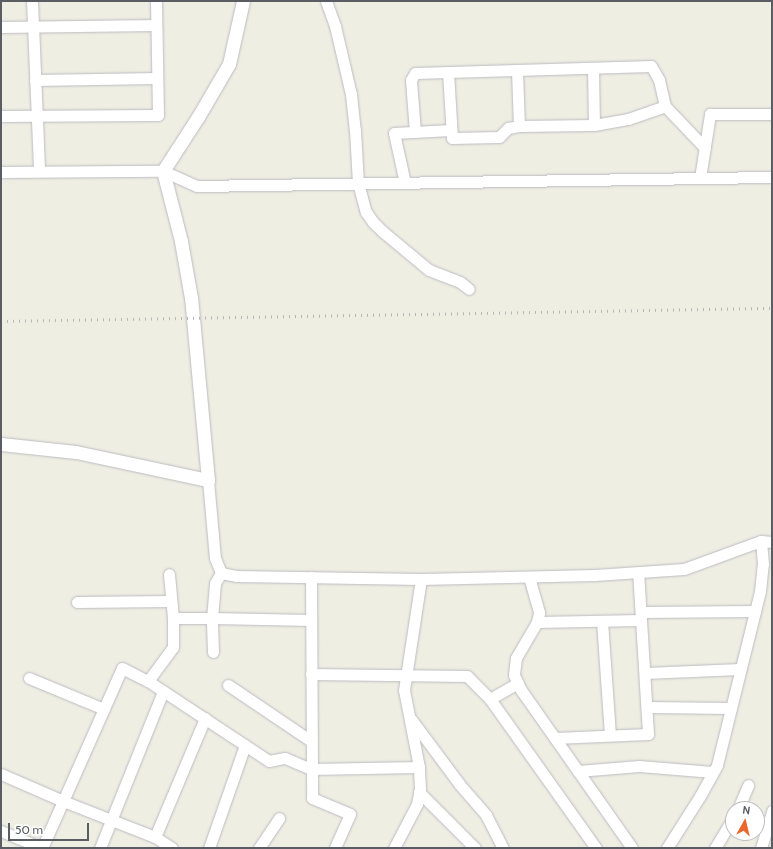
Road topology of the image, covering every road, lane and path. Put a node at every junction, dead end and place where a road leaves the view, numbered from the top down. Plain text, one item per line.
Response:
1 (32, 1) edge
2 (156, 1) edge
3 (243, 1) edge
4 (326, 1) edge
5 (156, 25) junction
6 (33, 26) junction
7 (1, 27) edge
8 (593, 68) junction
9 (518, 70) junction
10 (448, 72) junction
11 (157, 78) junction
12 (35, 80) junction
13 (665, 106) junction
14 (772, 114) edge
15 (37, 115) junction
16 (1, 116) edge
17 (594, 125) junction
18 (519, 126) junction
19 (451, 130) junction
20 (414, 132) junction
21 (705, 148) junction
22 (39, 171) junction
23 (163, 171) junction
24 (1, 172) edge
25 (772, 177) edge
26 (700, 178) junction
27 (358, 183) junction
28 (405, 183) junction
29 (469, 290) dead end
30 (1, 444) edge
31 (208, 480) junction
32 (767, 541) edge
33 (638, 572) junction
34 (221, 573) junction
35 (169, 574) dead end
36 (311, 577) junction
37 (530, 577) junction
38 (421, 579) junction
39 (77, 602) dead end
40 (172, 602) junction
41 (755, 611) junction
42 (641, 616) junction
43 (173, 618) junction
44 (212, 618) junction
45 (311, 620) junction
46 (602, 621) junction
47 (537, 622) junction
48 (213, 652) dead end
49 (740, 669) junction
50 (645, 673) junction
51 (312, 674) junction
52 (406, 675) junction
53 (29, 678) dead end
54 (148, 681) junction
55 (518, 683) junction
56 (228, 685) dead end
57 (164, 691) junction
58 (490, 699) junction
59 (647, 707) junction
60 (731, 708) junction
61 (104, 709) junction
62 (409, 716) junction
63 (205, 718) junction
64 (610, 734) junction
65 (555, 738) junction
66 (311, 741) junction
67 (245, 745) junction
68 (419, 766) junction
69 (311, 769) junction
70 (578, 771) junction
71 (713, 772) junction
72 (1, 774) edge
73 (748, 785) dead end
74 (419, 792) junction
75 (63, 801) junction
76 (741, 801) edge
77 (772, 811) edge
78 (279, 818) dead end
79 (112, 820) junction
80 (1, 831) edge
81 (725, 831) edge
82 (157, 841) edge
83 (397, 847) edge
84 (42, 848) edge
85 (100, 848) edge
86 (172, 848) edge
87 (209, 848) edge
88 (259, 848) edge
89 (336, 848) edge
90 (475, 848) edge
91 (503, 848) edge
92 (596, 848) edge
93 (632, 848) edge
94 (667, 848) edge
95 (715, 848) edge
96 (761, 848) edge

1 - 6 street
2 - 5 street
3 - 23 street
4 - 27 street
5 - 6 street
5 - 11 street
6 - 7 street
6 - 12 street
8 - 9 street
8 - 13 street
8 - 17 street
9 - 10 street
9 - 18 street
10 - 19 street
10 - 20 street
11 - 12 street
11 - 15 street
12 - 15 street
13 - 17 street
13 - 21 street
14 - 21 street
15 - 16 street
15 - 22 street
17 - 18 street
18 - 19 street
19 - 20 street
20 - 28 street
21 - 26 street
22 - 23 street
22 - 24 street
23 - 27 street
23 - 31 street
25 - 26 street
26 - 28 street
27 - 28 street
27 - 29 street
30 - 31 street
31 - 34 street
32 - 33 street
32 - 41 street
33 - 37 street
33 - 42 street
34 - 36 street
34 - 44 street
35 - 40 street
36 - 38 street
36 - 45 street
37 - 38 street
37 - 47 street
38 - 52 street
39 - 40 street
40 - 43 street
41 - 42 street
41 - 49 street
42 - 46 street
42 - 50 street
43 - 44 street
43 - 54 street
44 - 45 street
44 - 48 street
45 - 51 street
46 - 47 street
46 - 64 street
47 - 55 street
49 - 50 street
49 - 60 street
50 - 59 street
51 - 52 street
51 - 66 street
52 - 58 street
52 - 62 street
53 - 61 street
54 - 57 street
54 - 61 street
55 - 58 street
55 - 65 street
56 - 66 street
57 - 63 street
57 - 79 street
58 - 92 street
59 - 60 street
59 - 64 street
60 - 71 street
61 - 75 street
62 - 68 street
62 - 91 street
63 - 67 street
63 - 82 street
64 - 65 street
65 - 70 street
66 - 69 street
67 - 69 street
67 - 87 street
68 - 69 street
68 - 74 street
69 - 89 street
70 - 71 street
70 - 93 street
71 - 94 street
72 - 75 street
73 - 76 street
74 - 83 street
74 - 90 street
75 - 79 street
75 - 84 street
77 - 96 street
78 - 88 street
79 - 82 street
79 - 85 street
80 - 84 street
81 - 95 street
82 - 86 street

